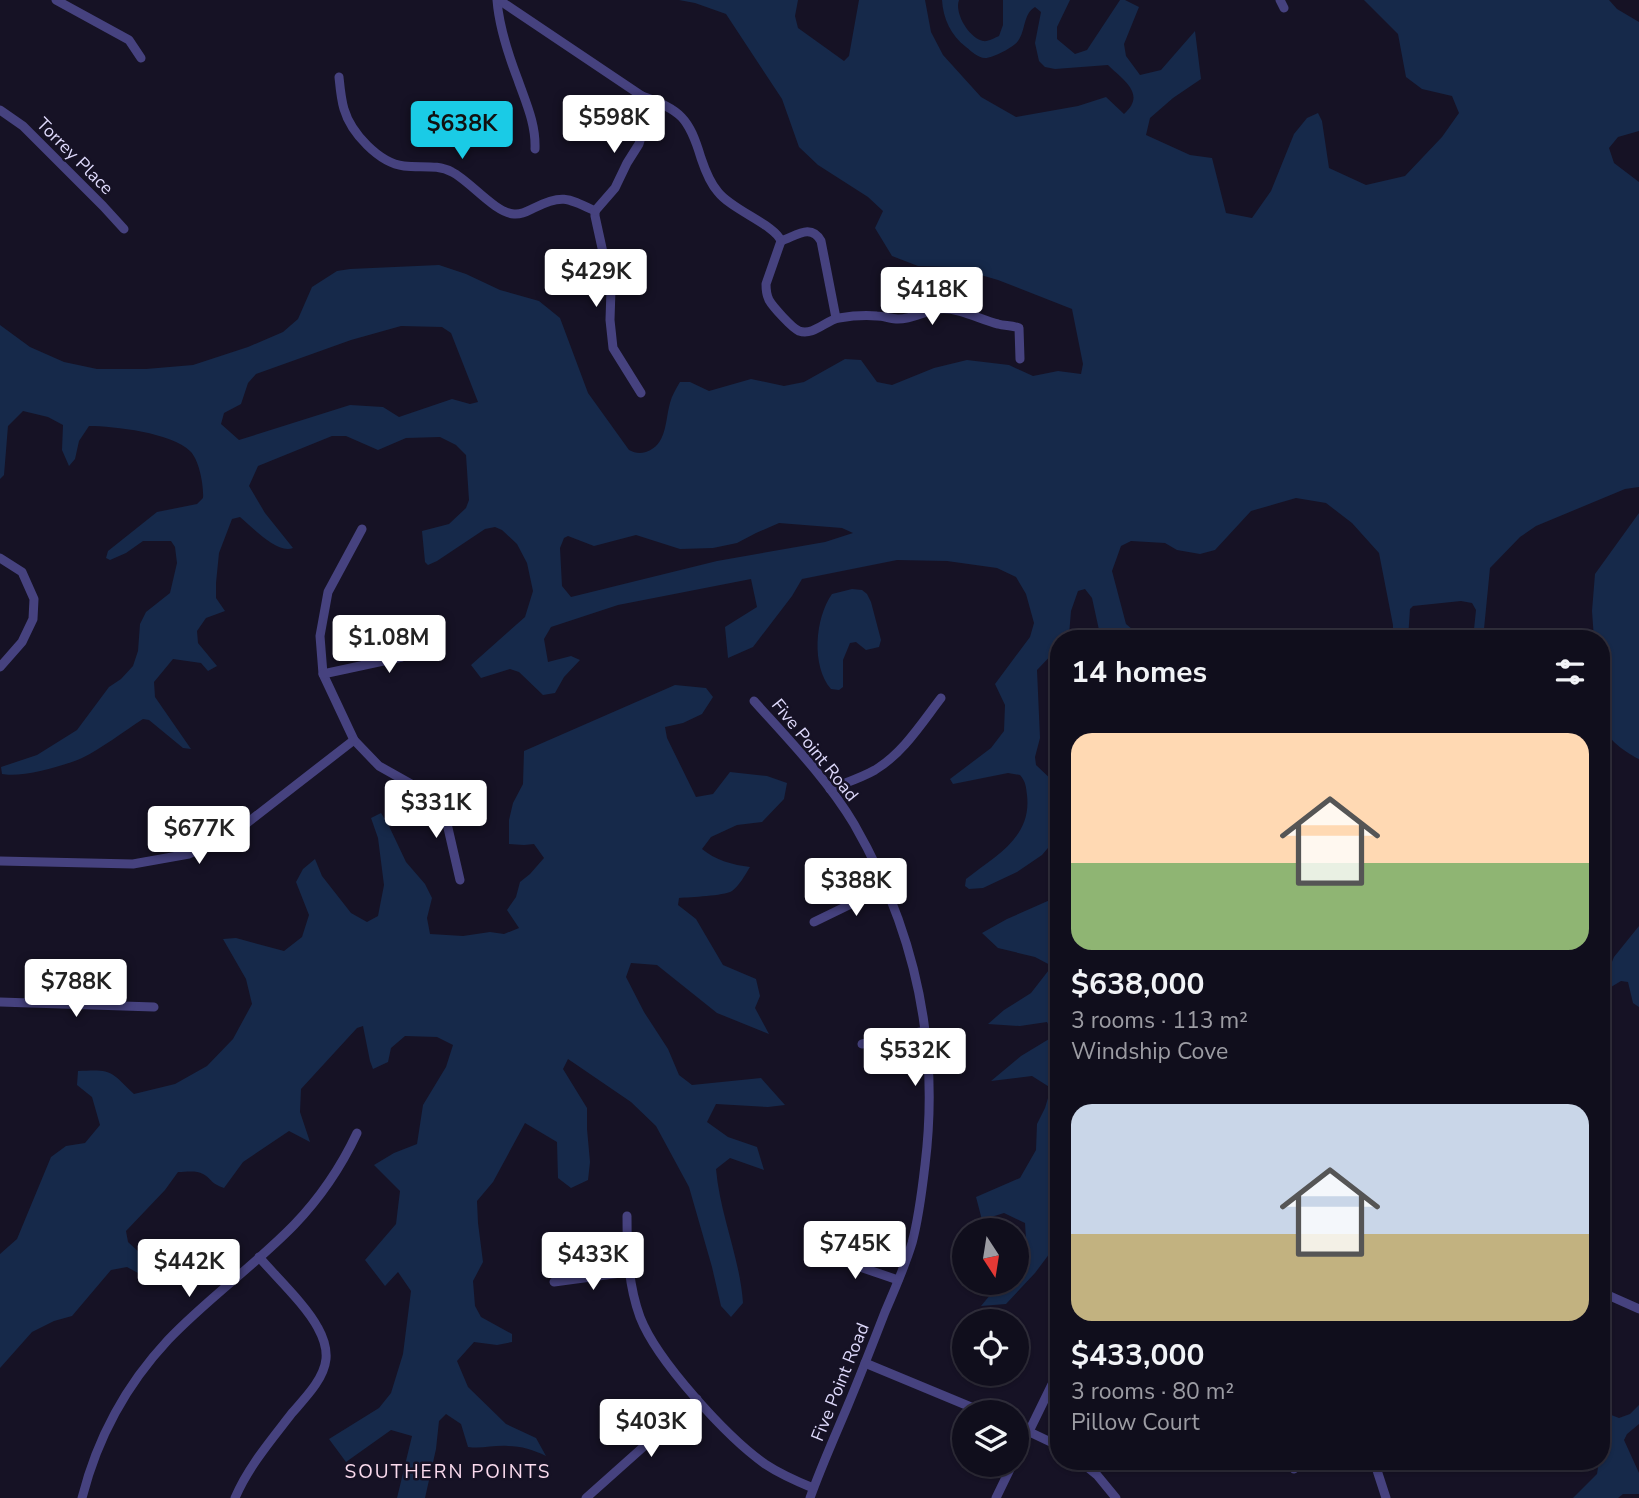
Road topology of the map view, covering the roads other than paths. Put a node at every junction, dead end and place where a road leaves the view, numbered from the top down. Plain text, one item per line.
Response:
1 (56, 0) edge
2 (498, 0) edge
3 (141, 58) dead end
4 (339, 77) dead end
5 (642, 96) junction
6 (0, 110) edge
7 (535, 149) dead end
8 (595, 211) junction
9 (124, 229) dead end
10 (781, 241) junction
11 (836, 318) junction
12 (1020, 359) dead end
13 (641, 393) dead end
14 (362, 529) dead end
15 (0, 558) edge
16 (438, 635) dead end
17 (0, 667) edge
18 (323, 674) junction
19 (941, 698) dead end
20 (754, 701) dead end
21 (354, 740) junction
22 (830, 789) junction
23 (0, 862) edge
24 (460, 880) dead end
25 (886, 887) junction
26 (814, 922) dead end
27 (0, 1002) edge
28 (154, 1007) dead end
29 (926, 1031) junction
30 (862, 1044) dead end
31 (357, 1133) dead end
32 (626, 1216) dead end
33 (822, 1254) dead end
34 (259, 1257) junction
35 (628, 1272) junction
36 (898, 1280) junction
37 (554, 1282) dead end
38 (1610, 1296) edge
39 (1639, 1309) edge
40 (865, 1363) junction
41 (1050, 1388) edge
42 (697, 1398) junction
43 (954, 1400) edge
44 (1029, 1431) joint
45 (1050, 1442) edge
46 (1091, 1470) edge
47 (1377, 1470) edge
48 (1006, 1477) edge
49 (812, 1493) edge
50 (82, 1498) edge
51 (234, 1498) edge
52 (586, 1498) edge
53 (996, 1498) edge
54 (1116, 1498) edge
55 (1386, 1498) edge

1 - 3 street
2 - 5 street
2 - 7 street
4 - 8 street
5 - 8 street
5 - 10 street
6 - 9 street, Torrey Place
8 - 13 street
10 - 11 street
10 - 11 street
11 - 12 street
14 - 18 street
15 - 17 street
16 - 18 street
18 - 21 street
19 - 22 street
20 - 22 street, Five Point Road
21 - 23 street
21 - 24 street
22 - 25 street, Five Point Road
25 - 26 street
25 - 29 street, Five Point Road
27 - 28 street
29 - 30 street
29 - 36 street, Five Point Road
31 - 34 street
32 - 35 street
33 - 36 street
34 - 50 street
34 - 51 street
35 - 37 street
35 - 42 street
36 - 40 street, Five Point Road
38 - 39 street
40 - 43 street
40 - 49 street, Five Point Road
41 - 44 street
42 - 49 street
42 - 52 street
44 - 45 street
46 - 54 street
47 - 55 street
48 - 53 street

